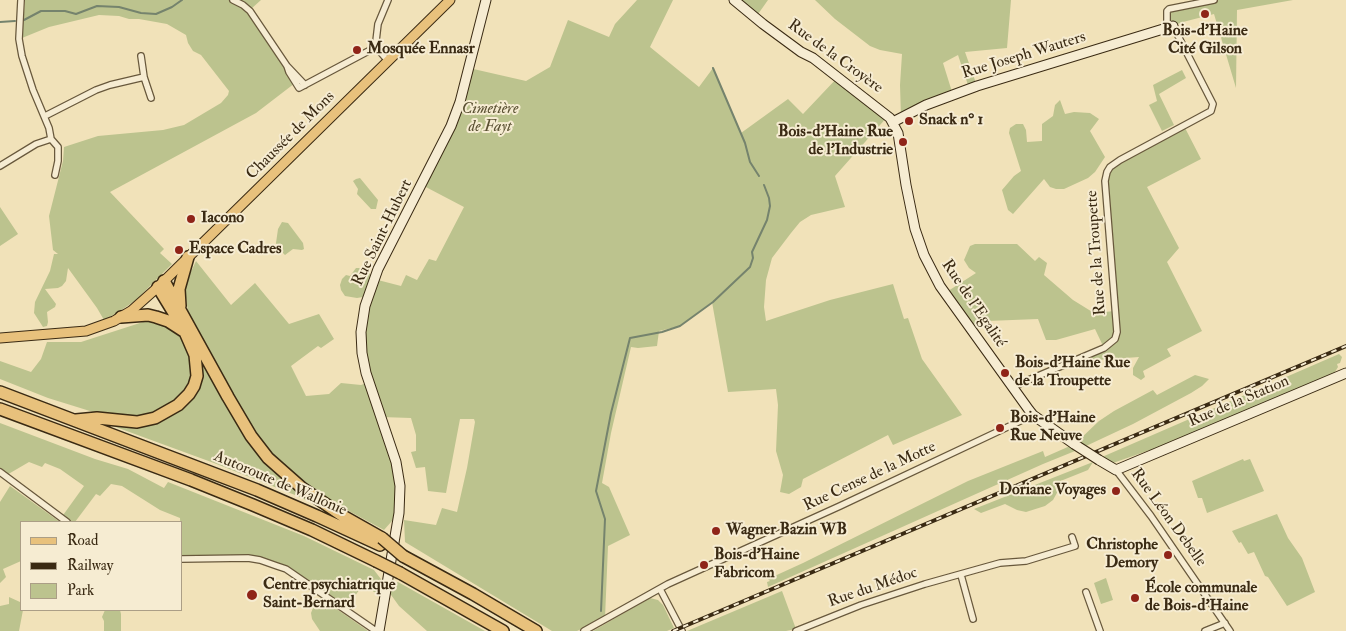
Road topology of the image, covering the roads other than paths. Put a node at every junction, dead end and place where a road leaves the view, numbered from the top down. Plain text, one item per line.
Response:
1 (20, 0) edge
2 (233, 0) edge
3 (388, 0) edge
4 (450, 0) edge
5 (486, 0) edge
6 (734, 0) edge
7 (1214, 0) edge
8 (1170, 27) junction
9 (376, 47) junction
10 (141, 56) dead end
11 (388, 61) junction
12 (144, 78) junction
13 (151, 98) dead end
14 (45, 116) junction
15 (893, 122) junction
16 (51, 139) junction
17 (0, 166) edge
18 (56, 175) dead end
19 (188, 258) junction
20 (161, 284) junction
21 (180, 308) junction
22 (121, 318) junction
23 (185, 332) junction
24 (0, 338) edge
25 (1346, 373) edge
26 (1012, 387) junction
27 (0, 392) edge
28 (0, 409) edge
29 (1033, 415) junction
30 (72, 420) junction
31 (1114, 469) junction
32 (0, 472) edge
33 (66, 521) edge
34 (1072, 537) dead end
35 (381, 542) junction
36 (182, 559) edge
37 (961, 575) junction
38 (660, 588) junction
39 (1086, 592) dead end
40 (973, 619) dead end
41 (1226, 623) junction
42 (533, 629) edge
43 (378, 631) edge
44 (503, 631) edge
45 (584, 631) edge
46 (682, 631) edge
47 (796, 631) edge
48 (1100, 631) edge
49 (1205, 631) edge
50 (1230, 631) edge

1 - 14 street
2 - 9 street
3 - 9 street
4 - 11 main road, Chaussée de Mons
5 - 43 street, Rue Saint-Hubert
6 - 15 street, Rue de la Croyère
7 - 8 street
8 - 15 street, Rue Joseph Wauters
8 - 26 street, Rue de la Troupette
9 - 11 street
10 - 12 street
11 - 19 main road, Chaussée de Mons
12 - 13 street
12 - 14 street
14 - 16 street
15 - 26 street, Rue de l'Egalité
16 - 17 street
16 - 18 street
19 - 20 main road, Chaussée de Mons
19 - 21 highway
20 - 21 highway
20 - 22 main road, Chaussée de Mons
20 - 23 highway
21 - 35 highway
22 - 23 highway
22 - 24 main road
23 - 30 highway
25 - 31 street, Rue de la Station
26 - 29 street, Rue de l'Egalité
27 - 30 highway, Autoroute de Wallonie
28 - 44 highway, Autoroute de Wallonie, bridge
29 - 31 street, Rue de l'Egalité, bridge
29 - 38 street, Rue Cense de la Motte
30 - 35 highway, Autoroute de Wallonie
31 - 41 street, Rue Léon Debelle
32 - 33 street
34 - 37 street, Rue du Médoc
35 - 42 highway, Autoroute de Wallonie, bridge
36 - 43 street
37 - 40 street
37 - 47 street, Rue du Médoc
38 - 45 street, Rue Cense de la Motte
38 - 46 street
39 - 48 street
41 - 49 street
41 - 50 street, Rue Léon Debelle

